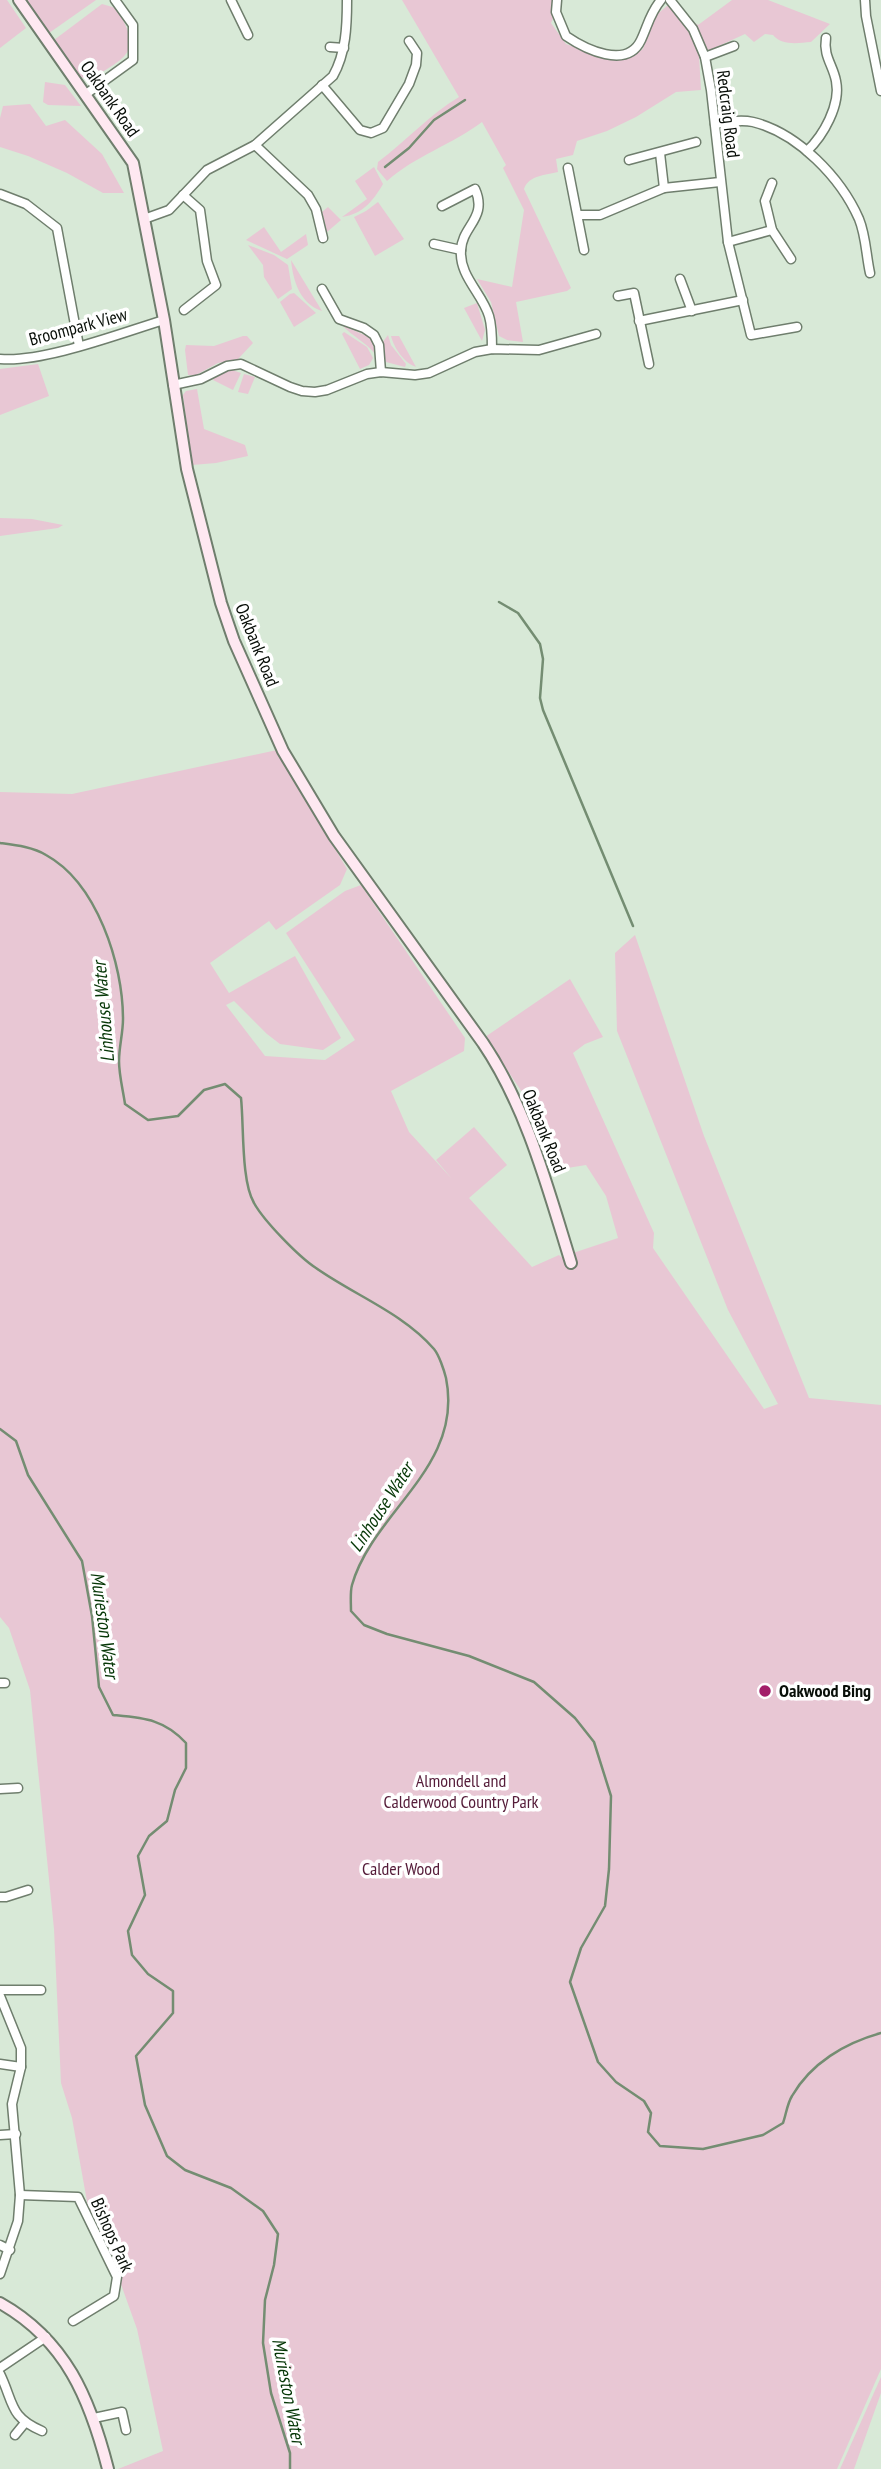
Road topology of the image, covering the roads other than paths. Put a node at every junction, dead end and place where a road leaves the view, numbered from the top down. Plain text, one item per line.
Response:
1 (19, 0) edge
2 (115, 0) edge
3 (231, 0) edge
4 (557, 0) edge
5 (661, 0) edge
6 (670, 0) edge
7 (865, 0) edge
8 (347, 2) edge
9 (357, 5) dead end
10 (248, 35) dead end
11 (826, 38) dead end
12 (410, 41) dead end
13 (734, 46) dead end
14 (330, 47) dead end
15 (344, 48) junction
16 (705, 57) junction
17 (322, 85) junction
18 (881, 91) edge
19 (86, 94) junction
20 (715, 124) junction
21 (696, 142) dead end
22 (255, 145) junction
23 (807, 151) junction
24 (660, 153) junction
25 (629, 160) dead end
26 (568, 168) dead end
27 (720, 182) junction
28 (772, 183) dead end
29 (664, 188) junction
30 (0, 194) edge
31 (183, 195) junction
32 (442, 206) dead end
33 (578, 215) junction
34 (144, 219) junction
35 (772, 230) junction
36 (323, 237) dead end
37 (728, 242) junction
38 (434, 244) dead end
39 (460, 250) junction
40 (584, 250) dead end
41 (791, 259) dead end
42 (870, 272) dead end
43 (680, 279) dead end
44 (322, 289) dead end
45 (618, 296) dead end
46 (743, 300) junction
47 (184, 310) dead end
48 (692, 311) junction
49 (164, 320) junction
50 (639, 321) junction
51 (797, 327) dead end
52 (596, 334) dead end
53 (79, 346) junction
54 (492, 349) junction
55 (0, 359) edge
56 (649, 364) dead end
57 (381, 372) junction
58 (173, 385) junction
59 (571, 1263) dead end
60 (18, 1788) dead end
61 (0, 1789) edge
62 (28, 1890) dead end
63 (0, 1897) edge
64 (0, 1990) edge
65 (41, 1990) dead end
66 (0, 1996) edge
67 (0, 2064) edge
68 (21, 2067) junction
69 (16, 2134) junction
70 (0, 2135) edge
71 (20, 2195) junction
72 (0, 2245) edge
73 (10, 2250) junction
74 (0, 2274) edge
75 (0, 2303) edge
76 (73, 2321) dead end
77 (46, 2337) junction
78 (0, 2368) edge
79 (0, 2374) edge
80 (94, 2418) junction
81 (23, 2424) junction
82 (126, 2430) dead end
83 (42, 2431) dead end
84 (15, 2435) dead end
85 (108, 2469) edge

1 - 19 street, Oakbank Road
2 - 19 street
3 - 10 street
4 - 5 street
6 - 16 street, Redcraig Road
7 - 18 street
8 - 9 street
8 - 15 street
11 - 23 street
12 - 17 street
13 - 16 street
14 - 15 street
15 - 17 street
16 - 20 street, Redcraig Road
17 - 22 street
19 - 34 street, Oakbank Road
20 - 23 street
20 - 27 street, Redcraig Road
21 - 24 street
22 - 31 street
22 - 36 street
23 - 42 street
24 - 25 street
24 - 29 street
26 - 33 street
27 - 29 street
27 - 37 street, Redcraig Road
28 - 35 street
29 - 33 street
30 - 53 street
31 - 34 street
31 - 47 street
32 - 39 street
33 - 40 street
34 - 49 street, Oakbank Road
35 - 37 street
35 - 41 street
37 - 46 street, Redcraig Road
38 - 39 street
39 - 54 street
43 - 48 street
44 - 57 street
45 - 50 street
46 - 48 street
46 - 51 street, Redcraig Road
48 - 50 street
49 - 53 street, Broompark View
49 - 58 street, Oakbank Road
50 - 56 street
52 - 54 street
53 - 55 street, Broompark View
54 - 57 street
57 - 58 street
58 - 59 street, Oakbank Road
60 - 61 street
62 - 63 street
64 - 65 street
66 - 68 street
67 - 68 street
68 - 69 street
69 - 70 street
69 - 71 street
71 - 73 street
71 - 76 street, Bishops Park
72 - 73 street
73 - 74 street
75 - 77 street
77 - 78 street
77 - 80 street
79 - 81 street
80 - 82 street
80 - 85 street
81 - 83 street
81 - 84 street

